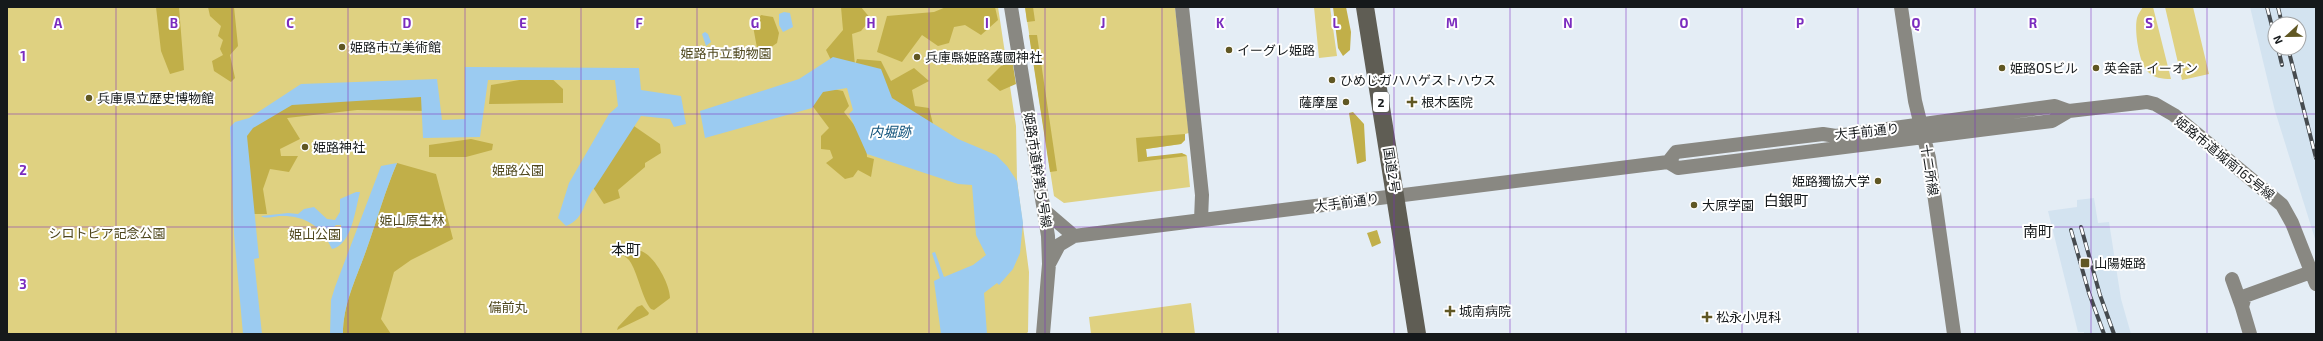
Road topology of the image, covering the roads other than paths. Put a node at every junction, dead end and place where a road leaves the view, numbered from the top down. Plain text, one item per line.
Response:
1 (1011, 7) edge
2 (1182, 7) edge
3 (1365, 7) edge
4 (1901, 7) edge
5 (2164, 109) joint
6 (2069, 111) junction
7 (1921, 124) junction
8 (1925, 138) junction
9 (1668, 162) junction
10 (1396, 196) junction
11 (1046, 212) junction
12 (1201, 220) junction
13 (1074, 236) junction
14 (1049, 264) junction
15 (2313, 278) edge
16 (2232, 279) dead end
17 (2242, 307) junction
18 (1043, 334) edge
19 (1417, 334) edge
20 (1954, 334) edge
21 (2250, 334) edge

1 - 11 street, 姫路市道幹第５号線
2 - 12 street
3 - 10 highway, 国道2号 / 2
4 - 7 street, 十二所線
5 - 6 street, 大手前通り
5 - 15 street, 姫路市道城南165号線
6 - 7 street, 大手前通り
6 - 8 street, 大手前通り
7 - 8 street, 十二所線
7 - 9 street, 大手前通り
8 - 9 street, 大手前通り
8 - 20 street, 十二所線
9 - 10 street, 大手前通り
10 - 12 street, 大手前通り
10 - 19 highway, 国道2号 / 2
11 - 13 street
11 - 14 street, 姫路市道幹第５号線
12 - 13 street, 大手前通り
13 - 14 street
14 - 18 street, 姫路市道幹第５号線
15 - 17 street
16 - 17 street
17 - 21 street

